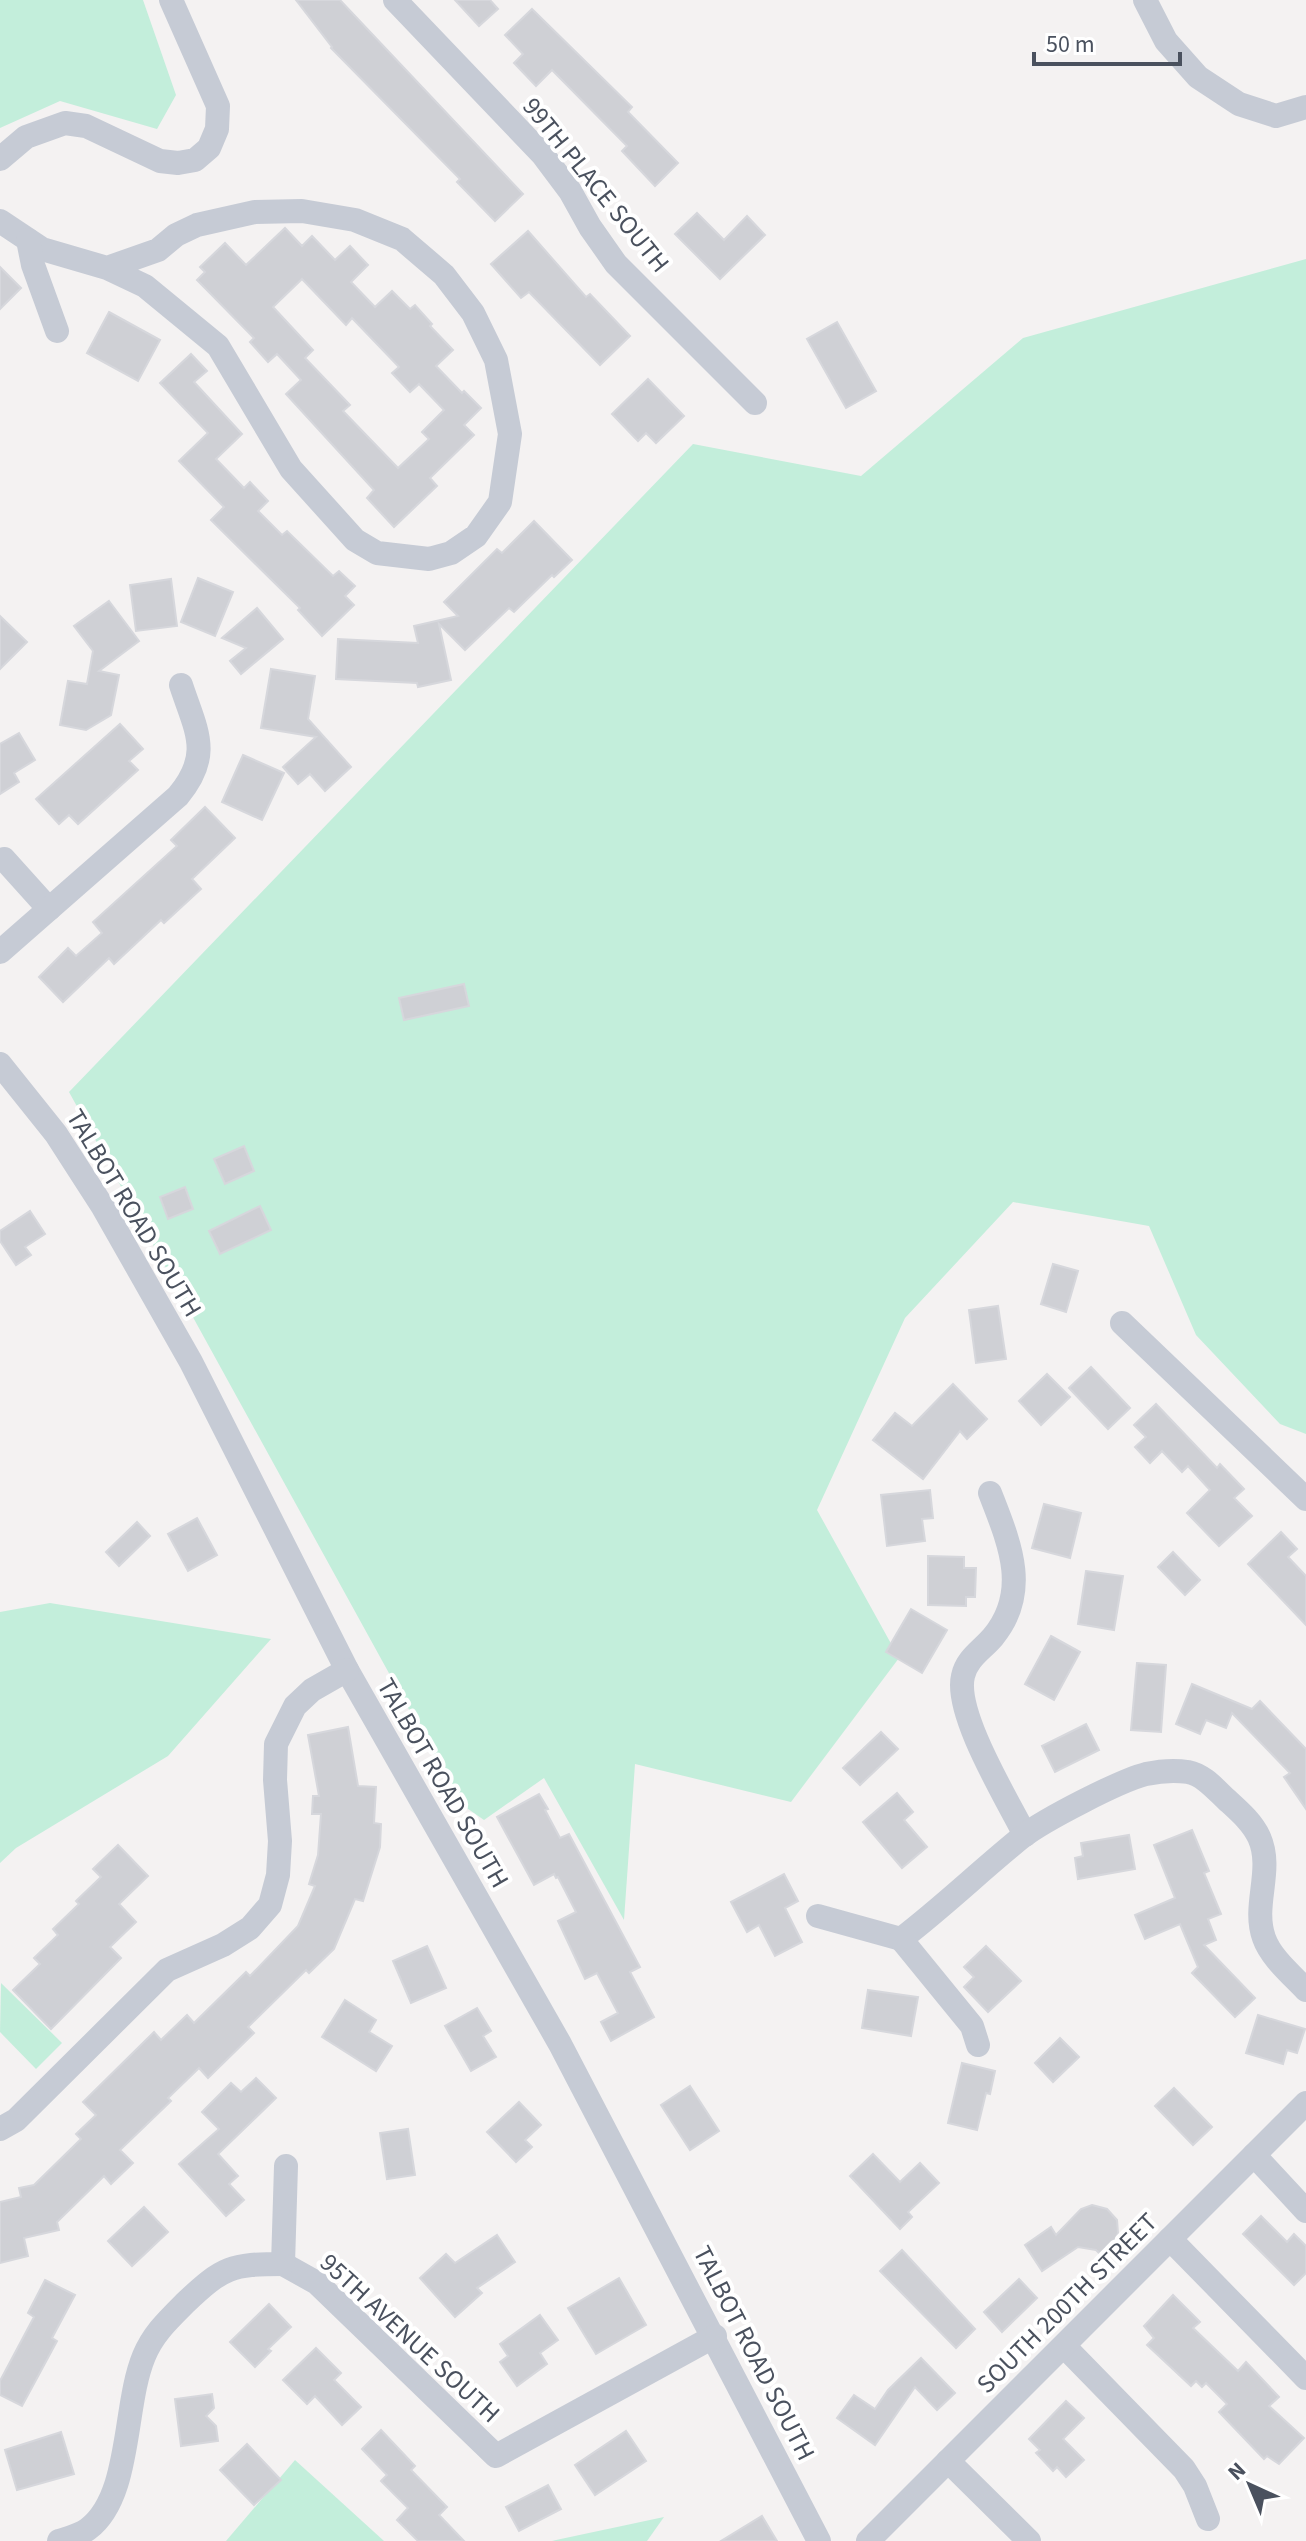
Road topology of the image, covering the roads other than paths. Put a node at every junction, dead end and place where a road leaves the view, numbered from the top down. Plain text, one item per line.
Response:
1 (171, 0) edge
2 (395, 0) edge
3 (1145, 0) edge
4 (1306, 107) edge
5 (0, 159) edge
6 (0, 221) edge
7 (28, 240) junction
8 (158, 250) junction
9 (107, 268) junction
10 (157, 295) junction
11 (57, 331) dead end
12 (755, 403) dead end
13 (181, 685) dead end
14 (4, 859) dead end
15 (49, 909) junction
16 (0, 952) edge
17 (0, 1064) edge
18 (1122, 1323) dead end
19 (990, 1493) dead end
20 (1306, 1499) edge
21 (347, 1670) junction
22 (1025, 1835) junction
23 (818, 1916) dead end
24 (901, 1939) junction
25 (1306, 1990) edge
26 (978, 2045) dead end
27 (1306, 2103) edge
28 (8, 2124) edge
29 (1254, 2155) junction
30 (286, 2166) dead end
31 (1306, 2211) edge
32 (1170, 2239) junction
33 (283, 2264) junction
34 (715, 2336) junction
35 (1064, 2346) junction
36 (1306, 2378) edge
37 (948, 2461) junction
38 (1208, 2519) dead end
39 (59, 2541) edge
40 (819, 2541) edge
41 (868, 2541) edge
42 (1029, 2541) edge

1 - 5 street
2 - 12 street, 99TH PLACE SOUTH
3 - 4 street
6 - 7 street
7 - 9 street
7 - 11 street
8 - 9 street
8 - 10 street
8 - 10 street
9 - 10 street
13 - 15 street
14 - 15 street
15 - 16 street
17 - 21 street, TALBOT ROAD SOUTH
18 - 20 street
19 - 22 street
21 - 28 street
21 - 34 street, TALBOT ROAD SOUTH
22 - 24 street
22 - 25 street
23 - 24 street
24 - 26 street
27 - 29 street, SOUTH 200TH STREET
29 - 31 street
29 - 32 street, SOUTH 200TH STREET
30 - 33 street
32 - 35 street, SOUTH 200TH STREET
32 - 36 street
33 - 34 street, 95TH AVENUE SOUTH
33 - 39 street
34 - 40 street, TALBOT ROAD SOUTH
35 - 37 street, SOUTH 200TH STREET
35 - 38 street
37 - 41 street, SOUTH 200TH STREET
37 - 42 street

